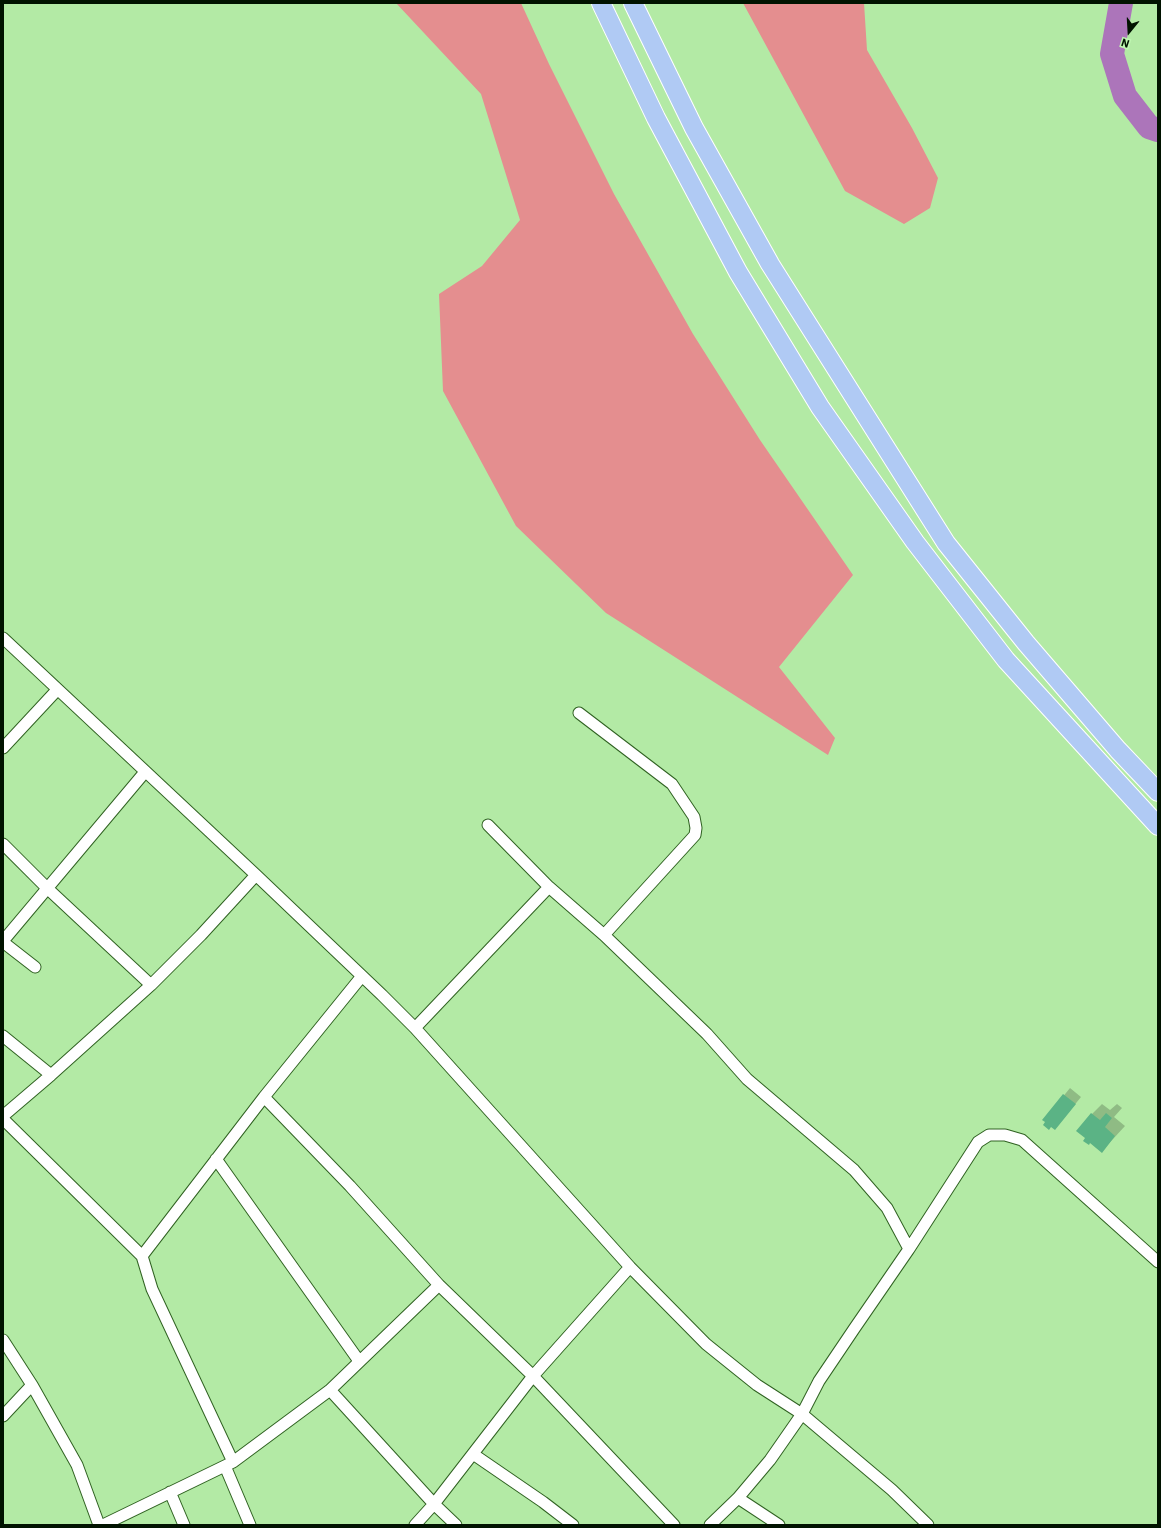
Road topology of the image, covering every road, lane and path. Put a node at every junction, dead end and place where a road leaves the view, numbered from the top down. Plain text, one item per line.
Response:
1 (601, 3) edge
2 (633, 3) edge
3 (3, 638) edge
4 (57, 690) junction
5 (579, 713) dead end
6 (3, 748) edge
7 (145, 772) junction
8 (1158, 792) edge
9 (488, 825) dead end
10 (1158, 826) edge
11 (3, 844) edge
12 (256, 875) junction
13 (549, 886) junction
14 (47, 888) junction
15 (604, 935) junction
16 (3, 941) edge
17 (35, 967) dead end
18 (362, 976) junction
19 (151, 985) junction
20 (415, 1028) junction
21 (3, 1036) edge
22 (51, 1075) junction
23 (264, 1097) junction
24 (3, 1117) edge
25 (216, 1159) junction
26 (909, 1249) junction
27 (142, 1256) junction
28 (1158, 1262) edge
29 (630, 1267) junction
30 (439, 1285) junction
31 (3, 1340) edge
32 (359, 1361) junction
33 (533, 1376) junction
34 (32, 1386) junction
35 (330, 1390) junction
36 (802, 1414) junction
37 (3, 1416) edge
38 (473, 1454) junction
39 (229, 1464) junction
40 (170, 1492) junction
41 (738, 1498) junction
42 (434, 1504) junction
43 (99, 1525) edge
44 (102, 1525) edge
45 (184, 1525) edge
46 (250, 1525) edge
47 (415, 1525) edge
48 (456, 1525) edge
49 (573, 1525) edge
50 (674, 1525) edge
51 (710, 1525) edge
52 (779, 1525) edge
53 (928, 1525) edge

1 - 10 highway
2 - 8 highway
3 - 4 street
4 - 6 street
4 - 7 street
5 - 15 street
7 - 12 street
7 - 14 street
9 - 13 street
11 - 14 street
12 - 18 street
12 - 19 street
13 - 15 street
13 - 20 street
14 - 16 street
14 - 19 street
15 - 26 street
16 - 17 street
18 - 20 street
18 - 23 street
19 - 22 street
20 - 29 street
21 - 22 street
22 - 24 street
23 - 25 street
23 - 30 street
24 - 27 street
25 - 27 street
25 - 32 street
26 - 28 street
26 - 36 street
27 - 39 street
29 - 33 street
29 - 36 street
30 - 32 street
30 - 33 street
31 - 34 street
32 - 35 street
33 - 38 street
33 - 50 street
34 - 37 street
34 - 43 street
35 - 39 street
35 - 42 street
36 - 41 street
36 - 53 street
38 - 42 street
38 - 49 street
39 - 40 street
39 - 46 street
40 - 44 street
40 - 45 street
41 - 51 street
41 - 52 street
42 - 47 street
42 - 48 street

